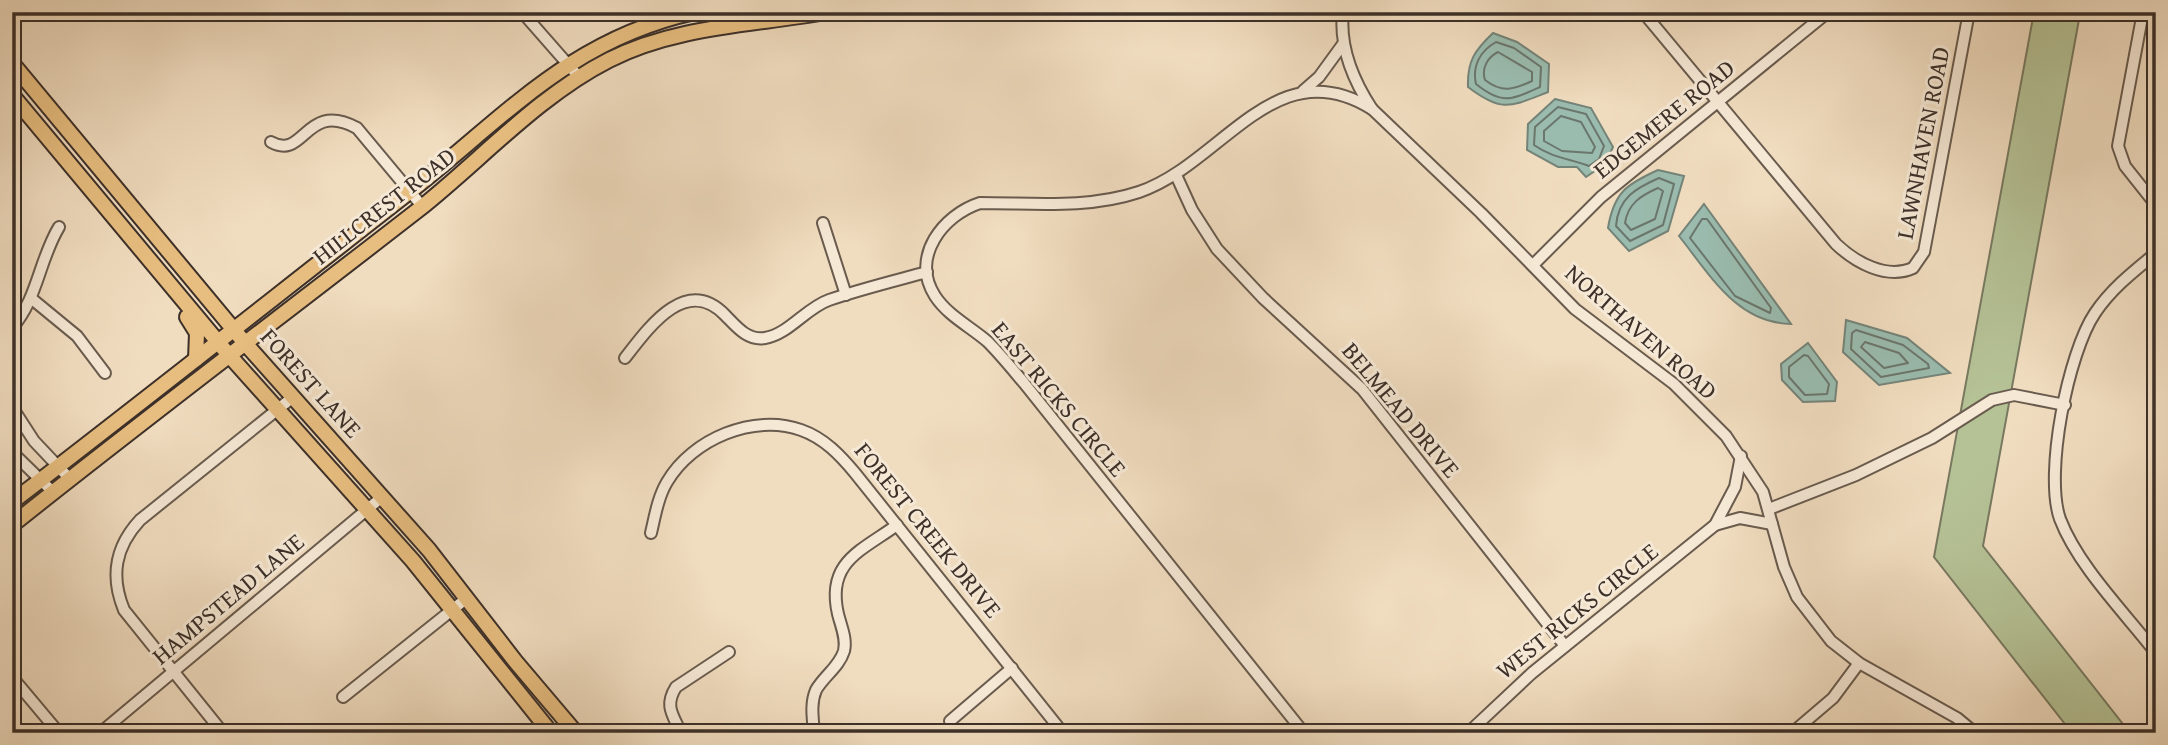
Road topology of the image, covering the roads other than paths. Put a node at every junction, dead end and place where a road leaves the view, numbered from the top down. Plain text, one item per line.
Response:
1 (522, 12) edge
2 (695, 12) edge
3 (1343, 12) edge
4 (1643, 12) edge
5 (1828, 12) edge
6 (1969, 12) edge
7 (820, 13) edge
8 (2143, 15) edge
9 (2156, 21) edge
10 (1343, 44) junction
11 (12, 63) edge
12 (569, 64) junction
13 (579, 77) junction
14 (1303, 91) junction
15 (12, 95) edge
16 (1716, 103) junction
17 (1372, 109) junction
18 (271, 142) dead end
19 (85, 153) junction
20 (70, 167) junction
21 (1176, 175) junction
22 (410, 191) junction
23 (2156, 205) edge
24 (422, 206) junction
25 (823, 223) dead end
26 (59, 227) dead end
27 (2156, 253) edge
28 (152, 263) junction
29 (1533, 265) junction
30 (927, 272) junction
31 (846, 295) junction
32 (32, 299) junction
33 (12, 328) edge
34 (232, 328) junction
35 (217, 341) junction
36 (244, 342) junction
37 (228, 354) junction
38 (625, 358) dead end
39 (196, 359) junction
40 (105, 373) dead end
41 (293, 397) junction
42 (2065, 405) junction
43 (12, 407) edge
44 (279, 409) junction
45 (12, 452) edge
46 (1741, 456) junction
47 (59, 466) junction
48 (69, 478) junction
49 (42, 479) junction
50 (53, 492) junction
51 (382, 497) junction
52 (12, 502) edge
53 (367, 509) junction
54 (1769, 509) junction
55 (1772, 524) junction
56 (12, 525) edge
57 (897, 525) junction
58 (1715, 525) junction
59 (651, 533) dead end
60 (467, 598) junction
61 (453, 610) junction
62 (1565, 646) junction
63 (729, 652) dead end
64 (2156, 653) edge
65 (1859, 663) junction
66 (1012, 668) junction
67 (173, 672) junction
68 (12, 677) edge
69 (342, 697) dead end
70 (950, 721) dead end
71 (59, 733) edge
72 (100, 733) edge
73 (223, 733) edge
74 (551, 733) edge
75 (576, 733) edge
76 (681, 733) edge
77 (814, 733) edge
78 (1063, 733) edge
79 (1304, 733) edge
80 (1468, 733) edge
81 (1792, 733) edge
82 (1975, 733) edge

1 - 12 street
2 - 12 main road, HILLCREST ROAD
3 - 10 street, NORTHAVEN ROAD
4 - 16 street
5 - 16 street, EDGEMERE ROAD
6 - 16 street, LAWNHAVEN ROAD
7 - 13 main road, HILLCREST ROAD
8 - 9 street
8 - 23 street
10 - 14 street
10 - 17 street, NORTHAVEN ROAD
11 - 19 main road, FOREST LANE
12 - 13 street
12 - 22 main road, HILLCREST ROAD
13 - 24 main road, HILLCREST ROAD
14 - 17 street
14 - 21 street
15 - 20 main road, FOREST LANE
16 - 29 street, EDGEMERE ROAD
17 - 29 street, NORTHAVEN ROAD
18 - 22 street
19 - 20 main road
19 - 34 main road, FOREST LANE
20 - 28 main road, FOREST LANE
21 - 30 street
21 - 62 street, BELMEAD DRIVE
22 - 24 street
22 - 34 main road, HILLCREST ROAD
24 - 36 main road, HILLCREST ROAD
25 - 31 street
26 - 32 street
27 - 42 street
28 - 35 main road, FOREST LANE
28 - 39 main road
29 - 46 street, NORTHAVEN ROAD
30 - 31 street
30 - 79 street, EAST RICKS CIRCLE
31 - 38 street
32 - 33 street
32 - 40 street
34 - 35 main road, HILLCREST ROAD
34 - 36 main road, FOREST LANE
35 - 37 main road, FOREST LANE
35 - 39 main road, HILLCREST ROAD
36 - 37 main road, HILLCREST ROAD
36 - 41 main road, FOREST LANE
37 - 44 main road, FOREST LANE
37 - 48 main road, HILLCREST ROAD
39 - 47 main road, HILLCREST ROAD
41 - 44 street
41 - 51 main road, FOREST LANE
42 - 54 street
42 - 64 street
43 - 47 street
44 - 53 main road, FOREST LANE
44 - 67 street
45 - 49 street
46 - 54 street, NORTHAVEN ROAD
46 - 58 street, WEST RICKS CIRCLE
47 - 48 street
47 - 49 main road, HILLCREST ROAD
48 - 50 main road, HILLCREST ROAD
49 - 50 street
49 - 52 main road, HILLCREST ROAD
50 - 56 main road, HILLCREST ROAD
51 - 53 street, HAMPSTEAD LANE
51 - 60 main road, FOREST LANE
53 - 61 main road, FOREST LANE
53 - 67 street, HAMPSTEAD LANE
54 - 55 street, NORTHAVEN ROAD
55 - 58 street, WEST RICKS CIRCLE
55 - 65 street, NORTHAVEN ROAD
57 - 59 street, FOREST CREEK DRIVE
57 - 66 street, FOREST CREEK DRIVE
57 - 77 street
58 - 62 street, WEST RICKS CIRCLE
60 - 61 street
60 - 75 main road, FOREST LANE
61 - 69 street
61 - 74 main road, FOREST LANE
62 - 80 street, WEST RICKS CIRCLE
63 - 76 street
65 - 81 street
65 - 82 street, NORTHAVEN ROAD
66 - 70 street
66 - 78 street, FOREST CREEK DRIVE
67 - 72 street, HAMPSTEAD LANE
67 - 73 street
68 - 71 street

